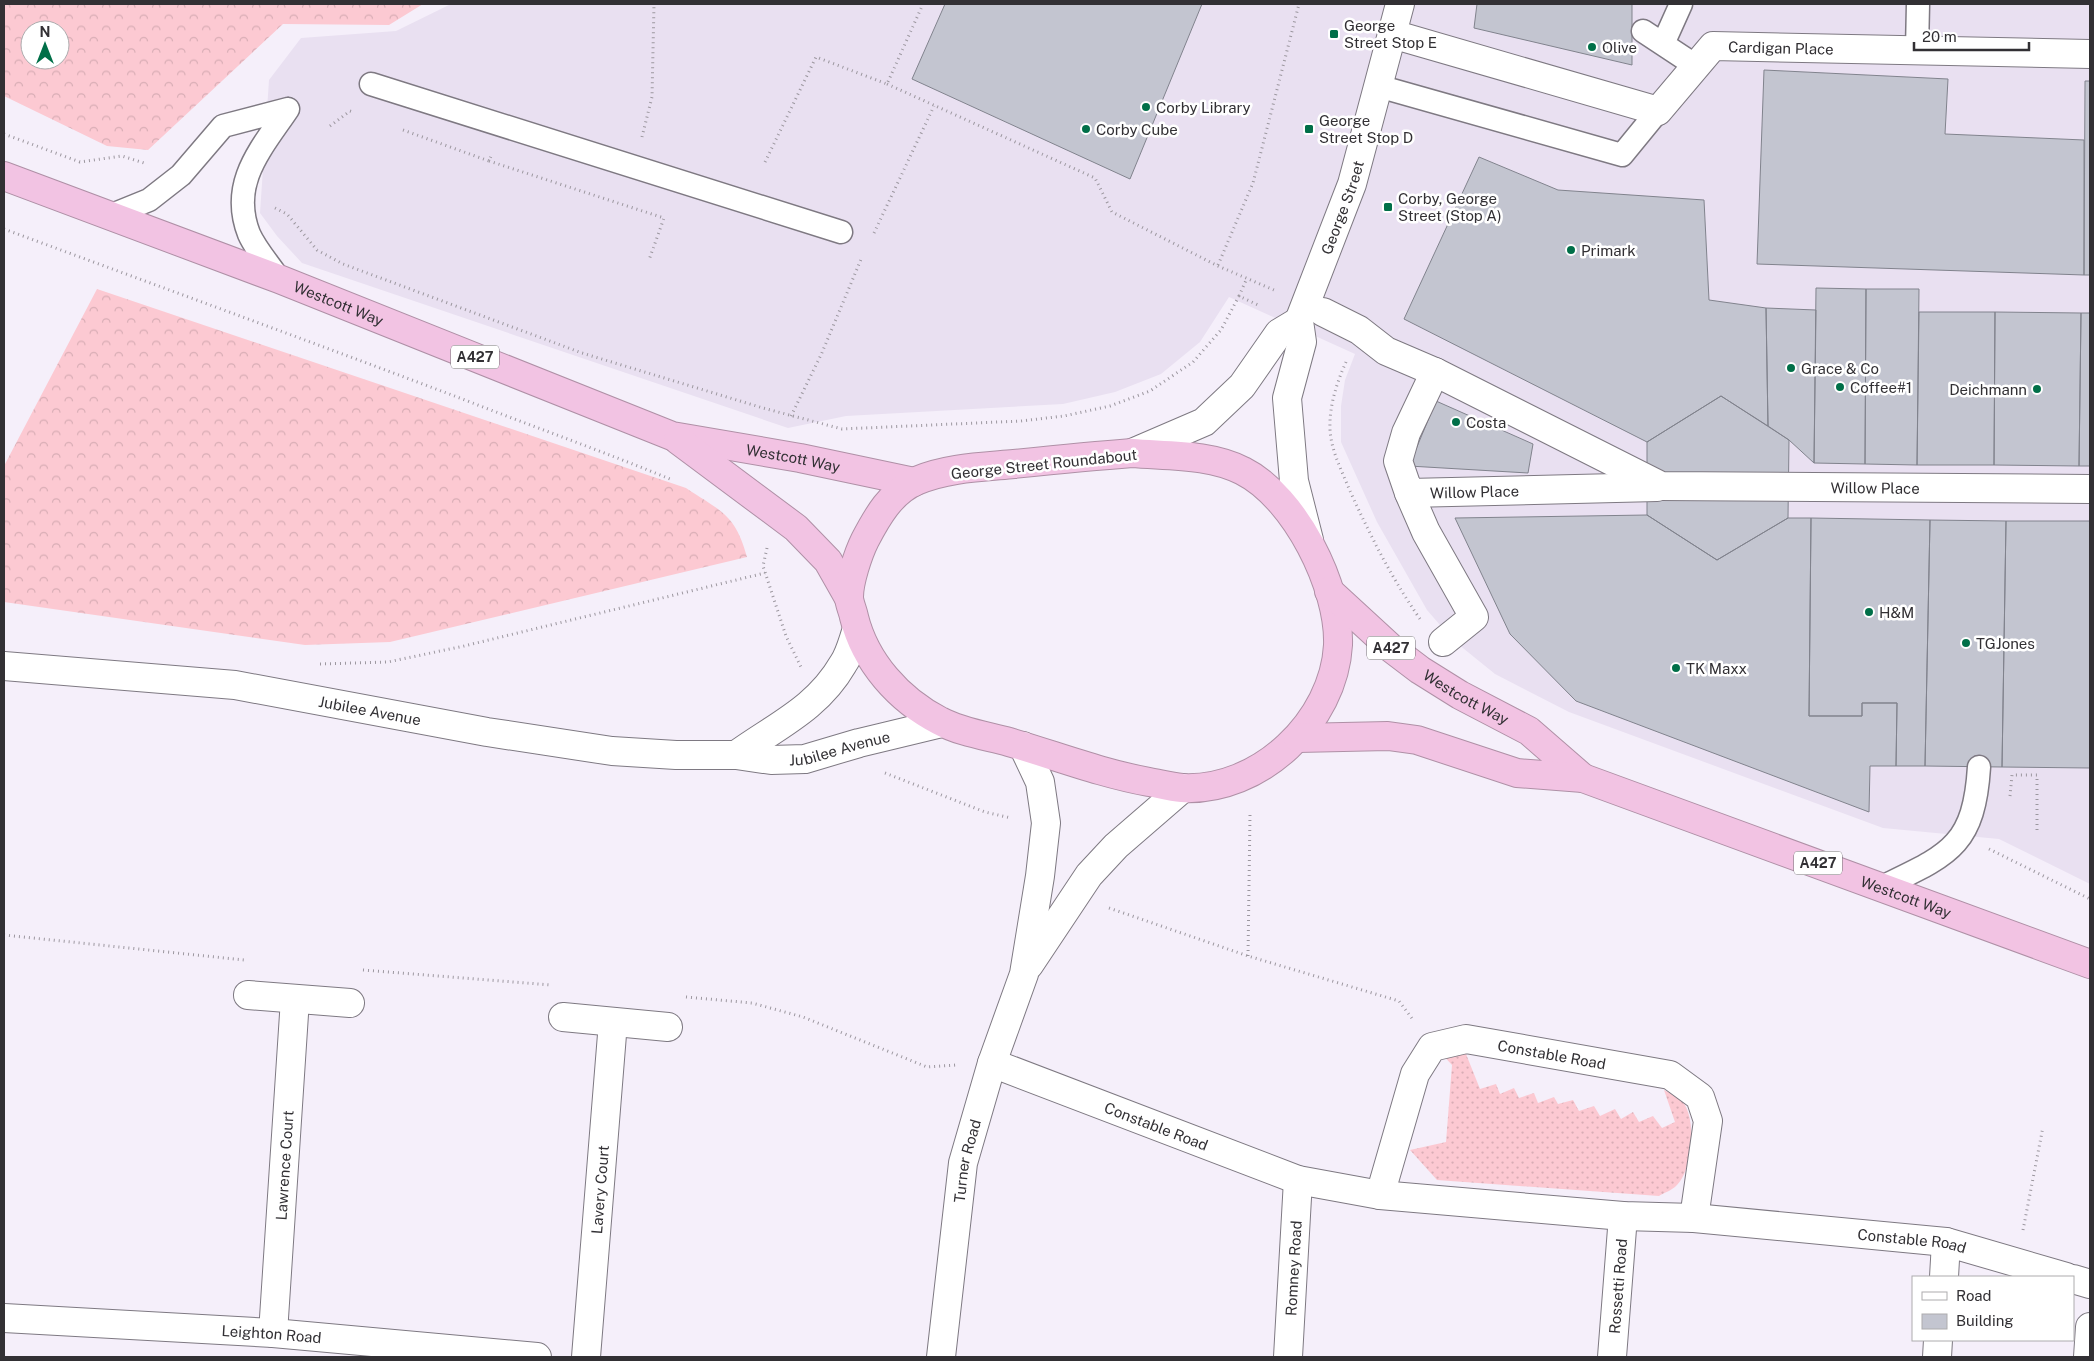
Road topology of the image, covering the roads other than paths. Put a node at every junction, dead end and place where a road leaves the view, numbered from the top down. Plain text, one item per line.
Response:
1 (1400, 4) edge
2 (1681, 4) edge
3 (1918, 4) edge
4 (1643, 31) dead end
5 (1392, 34) junction
6 (1663, 44) junction
7 (1917, 50) junction
8 (2089, 52) edge
9 (1696, 66) junction
10 (371, 84) dead end
11 (1378, 86) junction
12 (1658, 111) junction
13 (4, 176) edge
14 (112, 215) junction
15 (841, 232) dead end
16 (279, 279) junction
17 (1311, 316) junction
18 (1435, 372) junction
19 (672, 436) junction
20 (1132, 452) junction
21 (914, 482) junction
22 (1661, 486) junction
23 (2090, 489) edge
24 (1409, 493) junction
25 (1309, 540) junction
26 (1329, 591) junction
27 (849, 598) junction
28 (857, 629) junction
29 (1434, 633) road end
30 (4, 666) edge
31 (942, 723) junction
32 (1298, 738) junction
33 (1022, 746) junction
34 (736, 755) junction
35 (1979, 767) dead end
36 (1583, 778) junction
37 (1183, 788) junction
38 (1882, 887) junction
39 (2090, 964) edge
40 (1024, 974) junction
41 (248, 995) dead end
42 (295, 999) junction
43 (350, 1003) dead end
44 (563, 1017) dead end
45 (612, 1022) junction
46 (668, 1027) dead end
47 (992, 1063) junction
48 (1298, 1180) junction
49 (1380, 1195) junction
50 (1623, 1216) junction
51 (1694, 1218) junction
52 (1946, 1242) junction
53 (1944, 1276) edge
54 (2063, 1276) edge
55 (2074, 1279) edge
56 (2090, 1284) edge
57 (4, 1318) edge
58 (2090, 1327) edge
59 (273, 1333) junction
60 (1938, 1341) edge
61 (318, 1348) edge
62 (536, 1357) edge
63 (586, 1357) edge
64 (941, 1357) edge
65 (1288, 1357) edge
66 (1612, 1357) edge
67 (1937, 1357) edge
68 (2088, 1357) edge

1 - 5 street, George Street
2 - 6 lane
3 - 7 lane
4 - 6 lane
5 - 11 street, George Street
5 - 12 street
6 - 9 lane
7 - 8 street, Cardigan Place
7 - 9 street, Cardigan Place
9 - 12 street, Cardigan Place
10 - 15 lane
11 - 12 lane
11 - 17 street, George Street
13 - 14 highway, Westcott Way / A427
14 - 16 highway, Westcott Way / A427
14 - 16 lane
16 - 19 highway, Westcott Way / A427
17 - 18 street, Willow Place
17 - 20 street
17 - 25 street, George Street
18 - 22 street, Willow Place
18 - 24 street, Willow Place
19 - 21 highway, Westcott Way / A427
19 - 27 highway, Westcott Way / A427
20 - 21 highway, George Street Roundabout
20 - 25 highway, George Street Roundabout
21 - 27 highway, George Street Roundabout
22 - 23 street, Willow Place
22 - 24 street, Willow Place
24 - 29 street, Willow Place
25 - 26 highway, George Street Roundabout
26 - 32 highway, George Street Roundabout
26 - 36 highway, Westcott Way / A427
27 - 28 highway, George Street Roundabout
28 - 31 highway, George Street Roundabout
28 - 34 street
30 - 34 street, Jubilee Avenue
31 - 33 highway, George Street Roundabout
31 - 34 street, Jubilee Avenue
32 - 36 highway, Westcott Way / A427
32 - 37 highway, George Street Roundabout
33 - 37 highway, George Street Roundabout
33 - 40 street, Turner Road
35 - 38 lane
36 - 38 highway, Westcott Way / A427
37 - 40 street, Turner Road
38 - 39 highway, Westcott Way / A427
40 - 47 street, Turner Road
41 - 42 street
42 - 43 street
42 - 59 street, Lawrence Court
44 - 45 street
45 - 46 street
45 - 63 street, Lavery Court
47 - 48 street, Constable Road
47 - 64 street, Turner Road
48 - 49 street, Constable Road
48 - 65 street, Romney Road
49 - 50 street, Constable Road
49 - 51 street, Constable Road
50 - 51 street, Constable Road
50 - 66 street, Rossetti Road
51 - 52 street, Constable Road
52 - 53 street
52 - 54 street, Constable Road
55 - 56 street
57 - 59 street, Leighton Road
58 - 68 street
59 - 61 street, Leighton Road
60 - 67 street
61 - 62 street, Leighton Road

